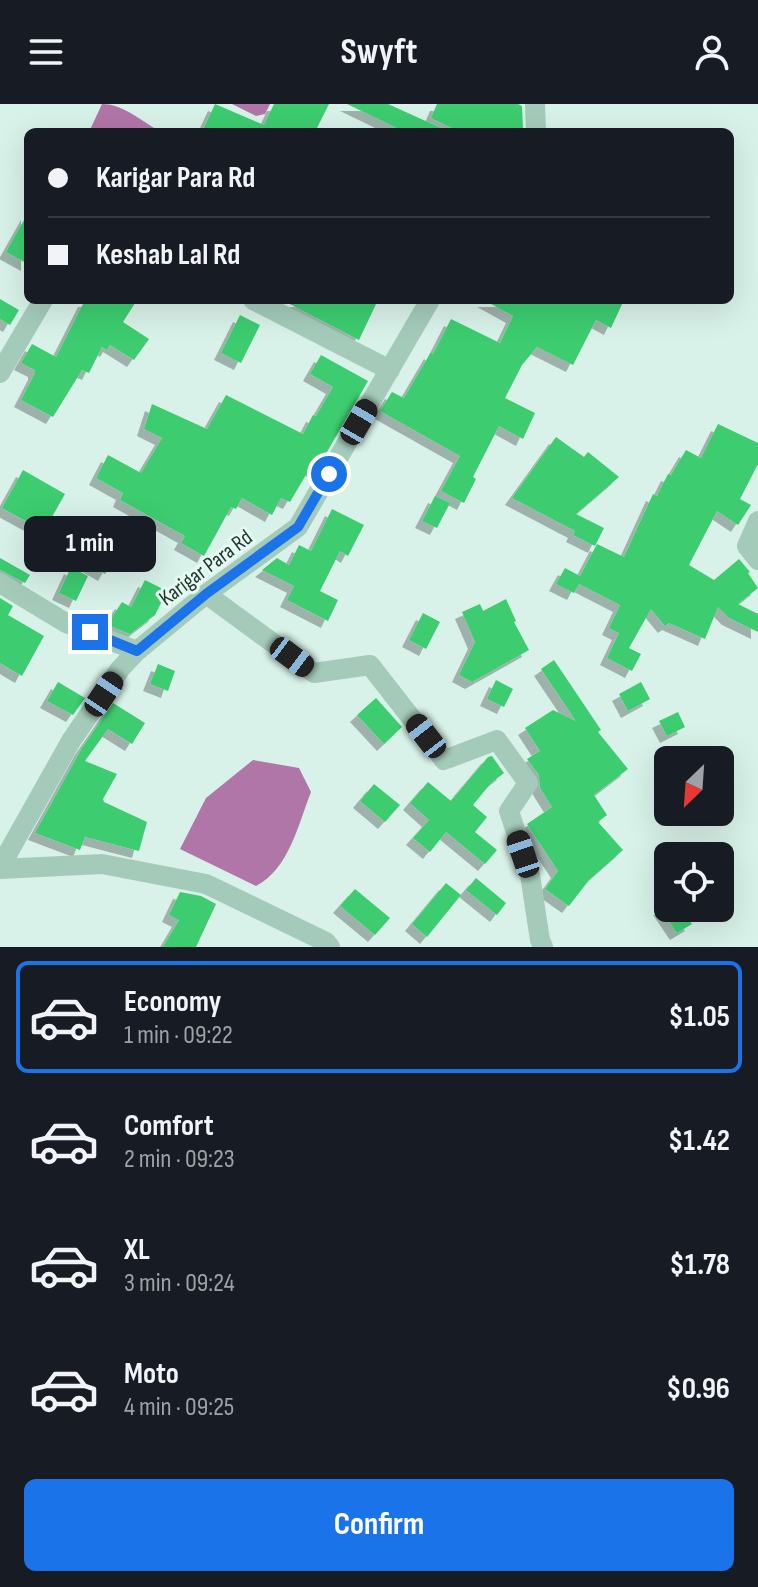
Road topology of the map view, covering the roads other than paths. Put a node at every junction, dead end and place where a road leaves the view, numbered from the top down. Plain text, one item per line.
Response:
1 (535, 104) edge
2 (536, 128) edge
3 (41, 304) edge
4 (261, 304) edge
5 (428, 304) edge
6 (390, 370) junction
7 (0, 373) edge
8 (758, 521) edge
9 (758, 560) edge
10 (0, 583) edge
11 (206, 594) junction
12 (137, 651) junction
13 (0, 868) edge
14 (330, 947) edge
15 (543, 947) edge

1 - 2 street
3 - 7 street
4 - 6 street
5 - 6 street, Karigar Para Rd
6 - 11 street, Karigar Para Rd
8 - 9 street
10 - 12 street
11 - 12 street, Karigar Para Rd
11 - 15 street
12 - 13 street, Karigar Para Rd
13 - 14 street

